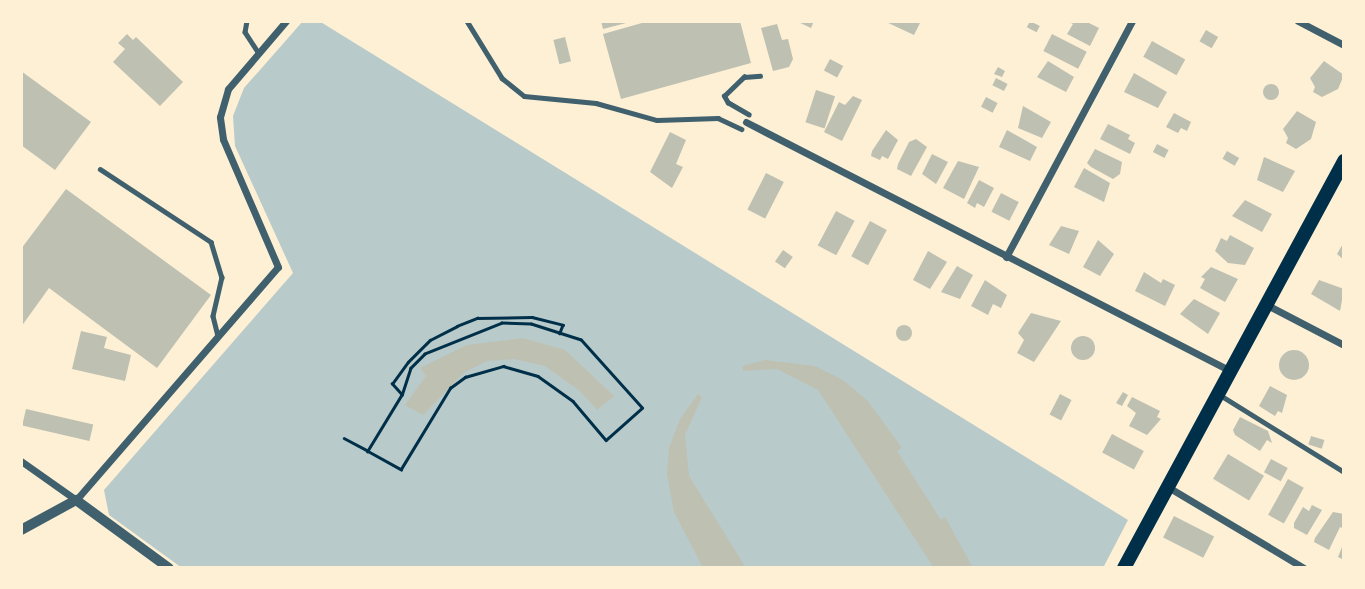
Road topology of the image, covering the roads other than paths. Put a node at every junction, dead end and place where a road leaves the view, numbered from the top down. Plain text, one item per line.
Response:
1 (247, 21) edge
2 (286, 21) edge
3 (467, 21) edge
4 (1132, 21) edge
5 (1298, 21) edge
6 (1344, 46) edge
7 (258, 53) junction
8 (760, 76) dead end
9 (745, 122) junction
10 (1344, 160) edge
11 (100, 169) dead end
12 (1006, 257) junction
13 (1266, 304) junction
14 (218, 337) junction
15 (1344, 345) edge
16 (1230, 370) junction
17 (1218, 394) junction
18 (21, 461) edge
19 (1344, 472) edge
20 (1167, 487) junction
21 (76, 500) junction
22 (21, 530) edge
23 (169, 568) edge
24 (1124, 568) edge
25 (1304, 568) edge

1 - 7 lane
2 - 7 street
3 - 9 lane
4 - 12 street
5 - 6 street
7 - 14 street
8 - 9 lane
9 - 12 street
10 - 13 main road
11 - 14 lane
12 - 16 street
13 - 15 street
13 - 16 main road
14 - 21 street
16 - 17 main road
17 - 19 lane
17 - 20 main road
18 - 21 street
20 - 24 main road
20 - 25 street
21 - 22 street
21 - 23 street

